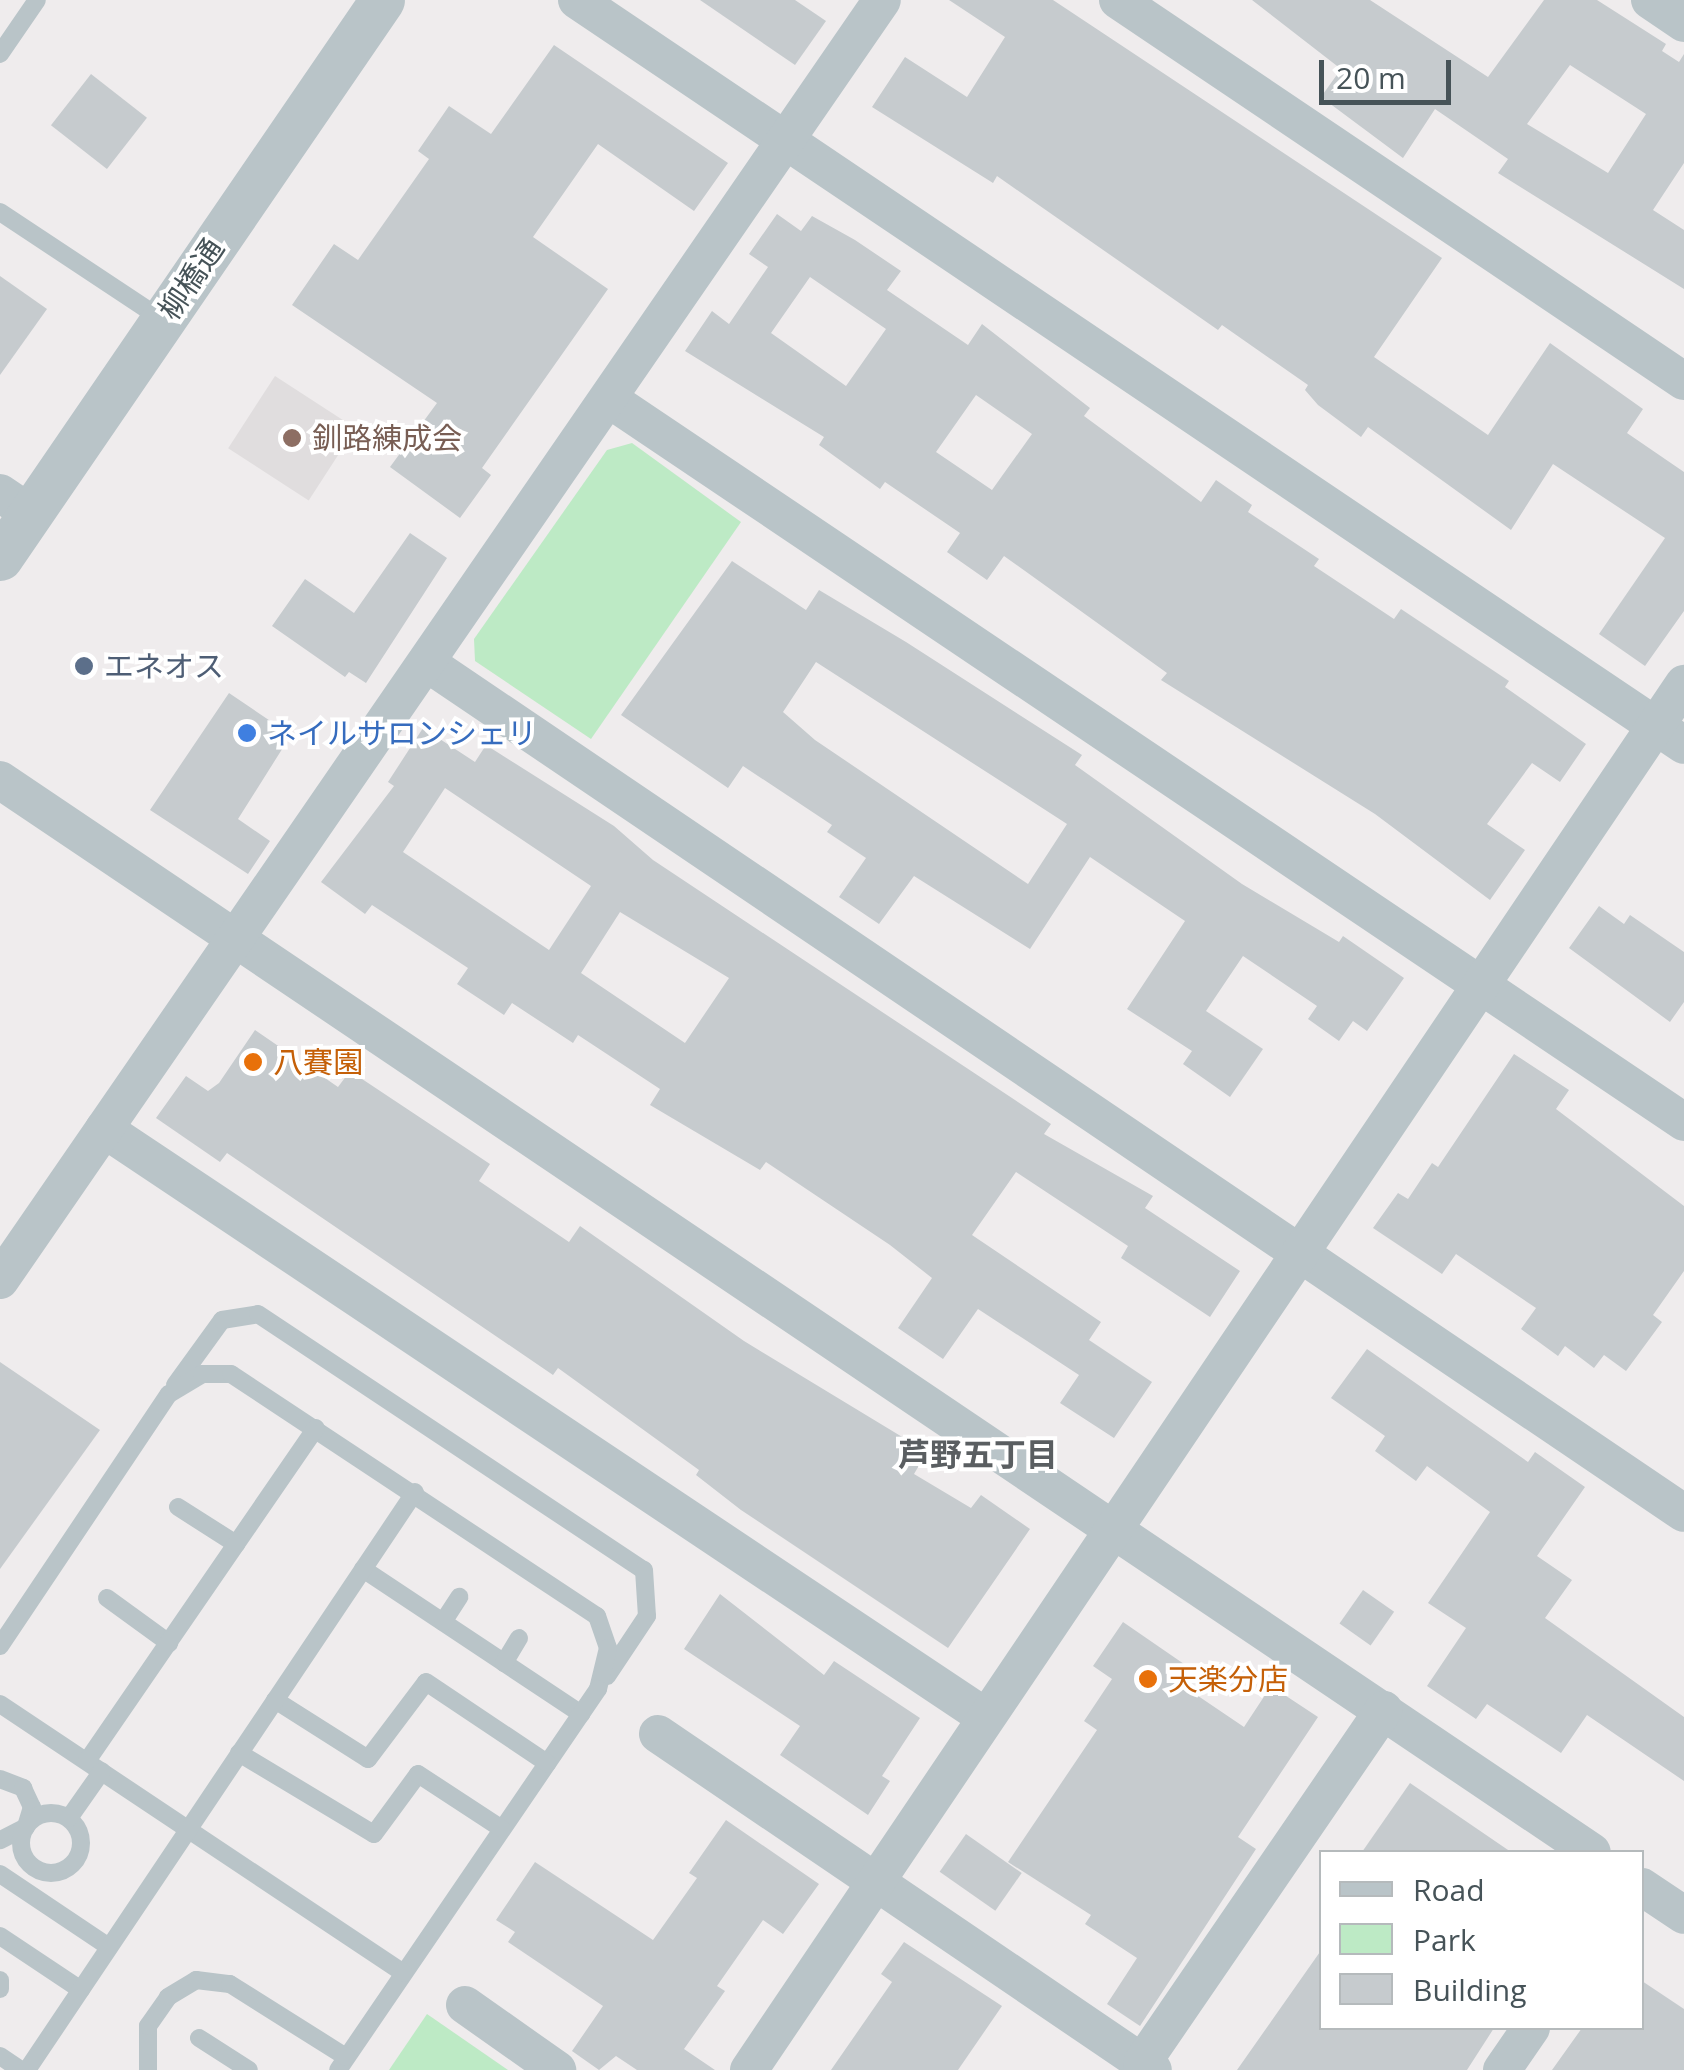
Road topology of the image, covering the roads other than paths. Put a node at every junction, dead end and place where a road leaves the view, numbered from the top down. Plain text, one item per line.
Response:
1 (37, 0) edge
2 (382, 0) edge
3 (577, 0) edge
4 (882, 0) edge
5 (1118, 0) edge
6 (1650, 0) edge
7 (1684, 24) edge
8 (0, 54) edge
9 (784, 142) junction
10 (0, 212) edge
11 (164, 320) junction
12 (1684, 381) edge
13 (612, 401) junction
14 (15, 503) edge
15 (0, 558) edge
16 (427, 663) junction
17 (1684, 684) edge
18 (1670, 735) edge
19 (0, 780) edge
20 (237, 940) junction
21 (1478, 984) junction
22 (1684, 1122) edge
23 (104, 1129) junction
24 (1300, 1252) junction
25 (0, 1280) edge
26 (169, 1394) junction
27 (316, 1428) junction
28 (415, 1492) junction
29 (178, 1507) dead end
30 (1684, 1512) edge
31 (1112, 1528) junction
32 (236, 1544) junction
33 (363, 1569) junction
34 (459, 1597) dead end
35 (107, 1598) dead end
36 (443, 1622) junction
37 (519, 1638) dead end
38 (169, 1642) junction
39 (0, 1646) edge
40 (504, 1663) junction
41 (598, 1689) junction
42 (275, 1700) junction
43 (0, 1704) edge
44 (1384, 1710) junction
45 (581, 1714) junction
46 (984, 1716) junction
47 (658, 1734) dead end
48 (239, 1754) junction
49 (547, 1763) junction
50 (95, 1766) junction
51 (0, 1779) edge
52 (69, 1818) junction
53 (26, 1827) junction
54 (188, 1828) junction
55 (502, 1828) junction
56 (0, 1840) edge
57 (1589, 1850) edge
58 (0, 1874) edge
59 (873, 1885) junction
60 (1644, 1887) edge
61 (1684, 1915) edge
62 (0, 1936) edge
63 (110, 1947) junction
64 (402, 1973) junction
65 (0, 1980) edge
66 (0, 1989) edge
67 (81, 1990) junction
68 (465, 2005) dead end
69 (1530, 2030) edge
70 (199, 2038) dead end
71 (0, 2056) edge
72 (224, 2063) edge
73 (342, 2064) edge
74 (1147, 2066) edge
75 (24, 2070) edge
76 (148, 2070) edge
77 (249, 2070) edge
78 (557, 2070) edge
79 (749, 2070) edge
80 (1502, 2070) edge

1 - 8 lane
2 - 11 street, 柳橋通
3 - 9 street
4 - 9 street
5 - 12 street
6 - 7 street
9 - 13 street
9 - 18 street
10 - 11 lane
11 - 14 street, 柳橋通
13 - 16 street
13 - 21 street
14 - 15 street, 柳橋通
16 - 20 street
16 - 24 street
17 - 18 street
18 - 21 street
19 - 20 street
20 - 23 street
20 - 31 street
21 - 22 street
21 - 24 street
23 - 25 street
23 - 46 street
24 - 30 street
24 - 31 street
26 - 27 lane
26 - 39 lane
26 - 41 lane
27 - 28 lane
27 - 32 lane
28 - 33 lane
28 - 41 lane
29 - 32 lane
31 - 44 street
31 - 46 street
32 - 38 lane
33 - 36 lane
33 - 42 lane
34 - 36 lane
35 - 38 lane
36 - 40 lane
37 - 40 lane
38 - 50 lane
40 - 45 lane
41 - 45 lane
42 - 48 lane
42 - 49 lane
43 - 50 lane
44 - 57 street
44 - 74 street
45 - 49 lane
46 - 59 street
47 - 59 street
48 - 54 lane
48 - 55 lane
49 - 55 lane
50 - 52 lane
50 - 54 lane
51 - 53 lane
52 - 53 lane
52 - 53 lane
53 - 56 lane
54 - 63 lane
54 - 64 lane
55 - 64 lane
58 - 63 lane
59 - 74 street
59 - 79 street
60 - 61 street
62 - 67 lane
63 - 67 lane
64 - 73 lane
65 - 66 lane
67 - 75 lane
68 - 78 street
69 - 80 street
70 - 72 lane
71 - 75 lane
72 - 77 lane
73 - 76 lane

